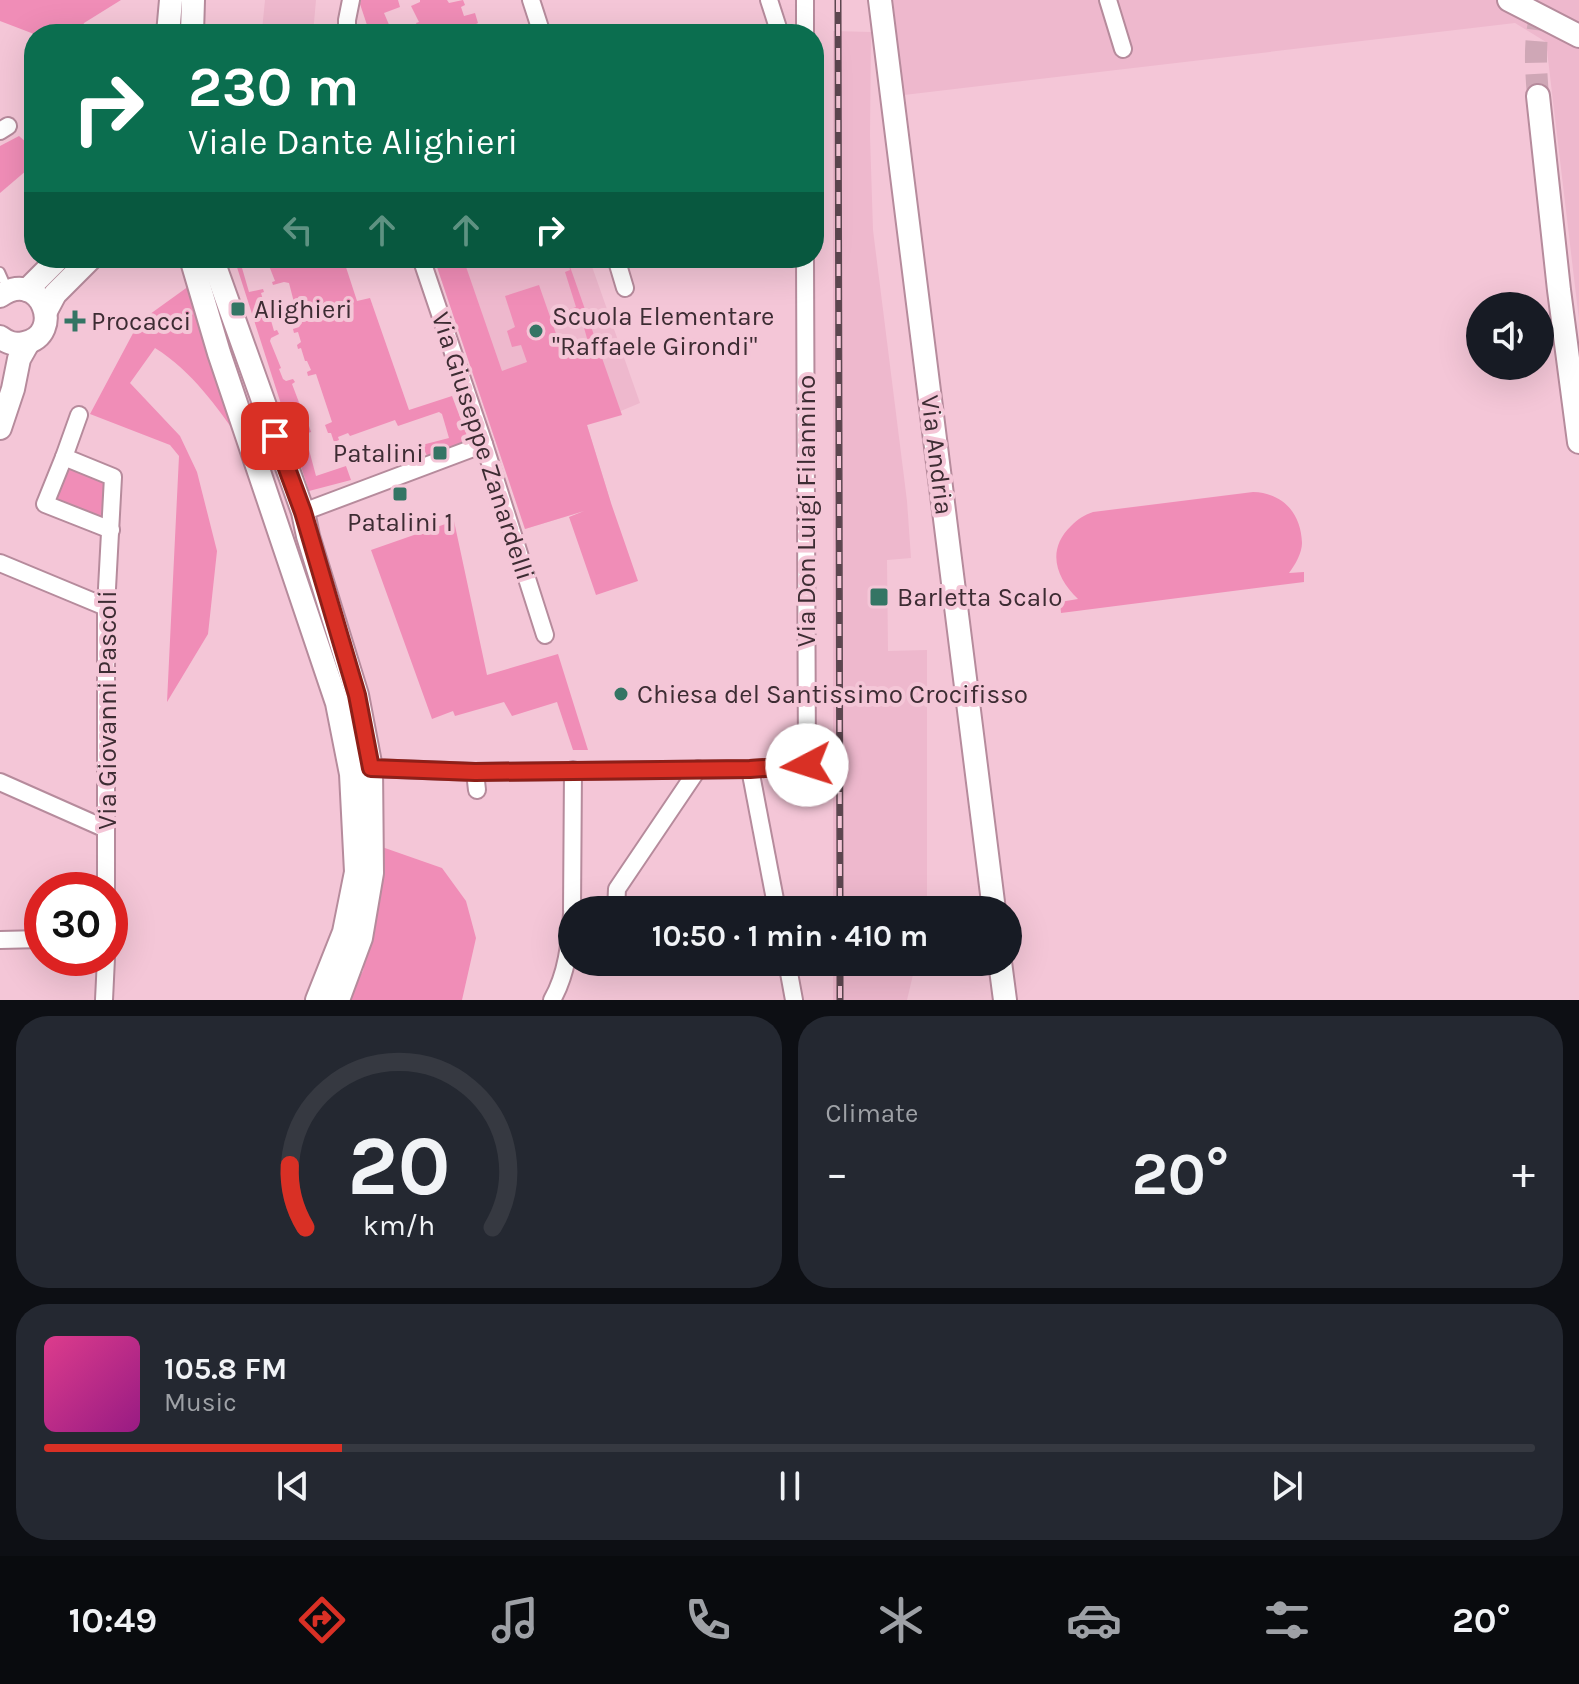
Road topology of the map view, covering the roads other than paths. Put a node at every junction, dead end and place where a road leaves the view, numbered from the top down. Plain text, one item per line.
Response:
1 (171, 0) edge
2 (193, 0) edge
3 (351, 0) edge
4 (531, 0) edge
5 (769, 0) edge
6 (805, 0) edge
7 (1108, 0) edge
8 (1509, 0) edge
9 (877, 8) edge
10 (169, 24) edge
11 (192, 24) edge
12 (347, 24) edge
13 (539, 24) edge
14 (777, 24) edge
15 (805, 24) edge
16 (1579, 36) edge
17 (1123, 49) dead end
18 (1538, 96) tunnel mouth
19 (42, 268) edge
20 (81, 268) edge
21 (194, 268) edge
22 (216, 268) edge
23 (424, 268) edge
24 (619, 268) edge
25 (805, 268) edge
26 (9, 287) edge
27 (625, 288) dead end
28 (46, 311) junction
29 (1, 338) edge
30 (28, 343) junction
31 (0, 374) edge
32 (79, 415) dead end
33 (0, 428) edge
34 (1579, 442) edge
35 (484, 444) junction
36 (64, 457) junction
37 (302, 513) junction
38 (276, 522) junction
39 (111, 530) junction
40 (0, 563) edge
41 (106, 607) junction
42 (545, 635) dead end
43 (363, 769) junction
44 (698, 769) junction
45 (750, 769) junction
46 (573, 770) junction
47 (475, 772) junction
48 (0, 782) edge
49 (477, 790) dead end
50 (106, 829) junction
51 (106, 872) edge
52 (571, 896) edge
53 (617, 896) edge
54 (774, 896) edge
55 (992, 896) edge
56 (24, 939) edge
57 (0, 940) edge
58 (105, 976) edge
59 (563, 976) edge
60 (790, 976) edge
61 (1002, 976) edge
62 (559, 997) edge
63 (104, 1000) edge
64 (317, 1000) edge
65 (338, 1000) edge
66 (794, 1000) edge
67 (1005, 1000) edge

1 - 10 street
2 - 11 street
3 - 12 street
4 - 13 street
5 - 14 street
6 - 15 street
7 - 17 street
8 - 16 street
9 - 55 street, Via Andria
18 - 34 street
19 - 26 street
20 - 28 street
21 - 38 street
22 - 37 street
23 - 35 street, Via Giuseppe Zanardelli
24 - 27 street
25 - 45 street, Via Don Luigi Filannino
26 - 28 street
28 - 30 street
29 - 30 street
29 - 31 street
30 - 33 street
32 - 36 street
35 - 37 street
35 - 42 street, Via Giuseppe Zanardelli
36 - 39 street, Via Giovanni Pascoli
36 - 39 street
37 - 38 street
37 - 43 street
38 - 43 street
39 - 41 street, Via Giovanni Pascoli
40 - 41 street
41 - 50 street, Via Giovanni Pascoli
43 - 47 street
43 - 64 street
43 - 65 street
44 - 45 street
44 - 46 street
44 - 53 street
45 - 54 street
46 - 47 street
46 - 52 street
47 - 49 street
48 - 50 street
50 - 51 street, Via Giovanni Pascoli
56 - 57 street
58 - 63 street
59 - 62 street
60 - 66 street
61 - 67 street

